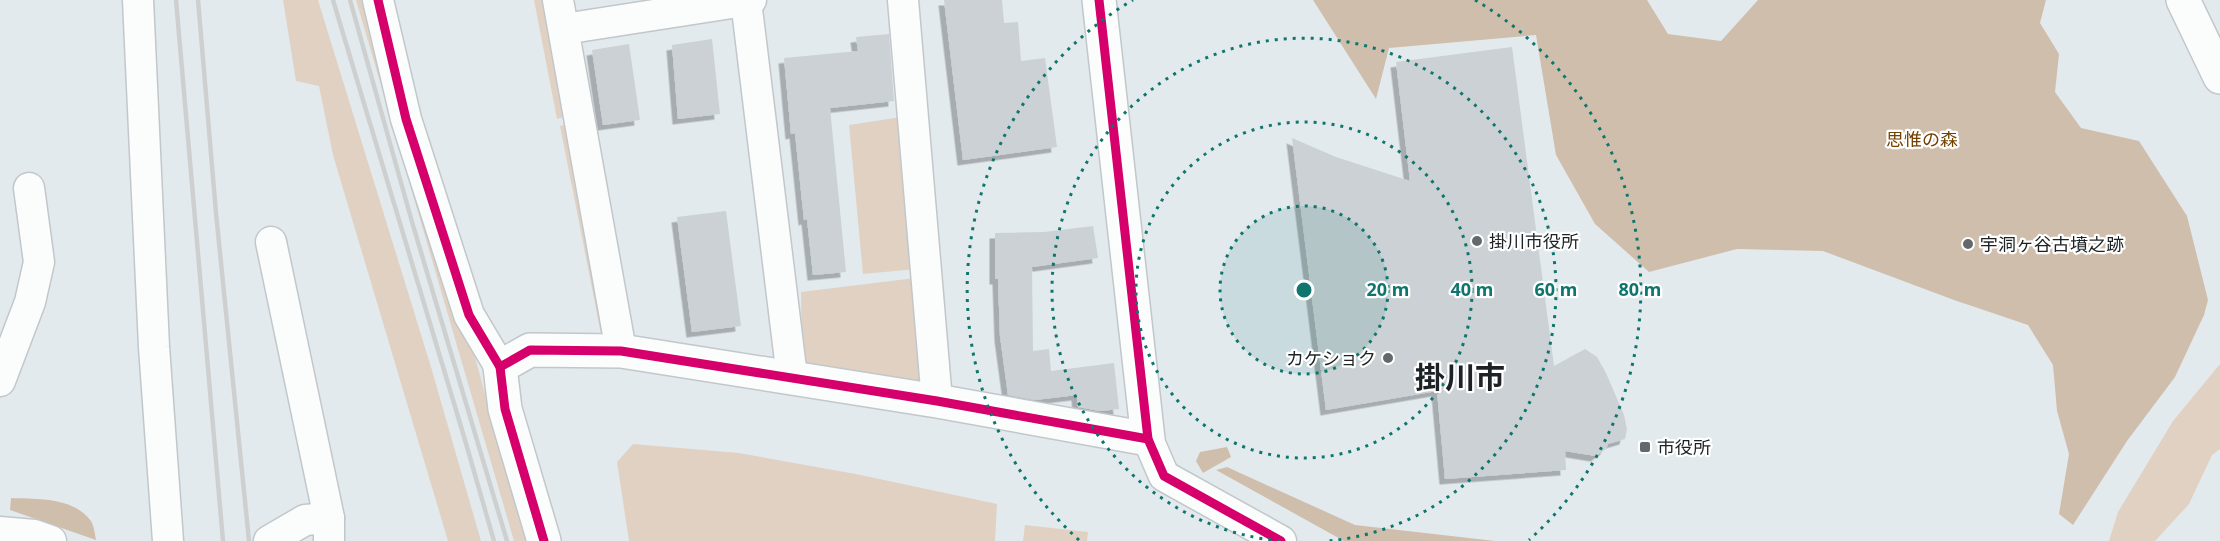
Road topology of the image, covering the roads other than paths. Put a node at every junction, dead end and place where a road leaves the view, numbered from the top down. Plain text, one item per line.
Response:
1 (138, 0) edge
2 (378, 0) edge
3 (558, 0) edge
4 (751, 0) edge
5 (903, 0) edge
6 (1099, 0) edge
7 (2183, 0) edge
8 (746, 1) edge
9 (564, 29) junction
10 (2220, 77) edge
11 (29, 188) dead end
12 (271, 243) dead end
13 (621, 351) junction
14 (500, 367) junction
15 (792, 377) junction
16 (0, 381) edge
17 (937, 401) junction
18 (1148, 439) junction
19 (329, 529) edge
20 (0, 532) edge
21 (51, 541) edge
22 (168, 541) edge
23 (269, 541) edge
24 (544, 541) edge
25 (1281, 541) edge

1 - 22 street
2 - 14 street
3 - 9 street
4 - 8 street
5 - 17 street
6 - 18 street
7 - 10 street
8 - 9 street
8 - 15 street
9 - 13 street
11 - 16 street
12 - 19 street
13 - 14 street
13 - 15 street
14 - 24 street
15 - 17 street
17 - 18 street
18 - 25 street
19 - 23 street
20 - 21 street

